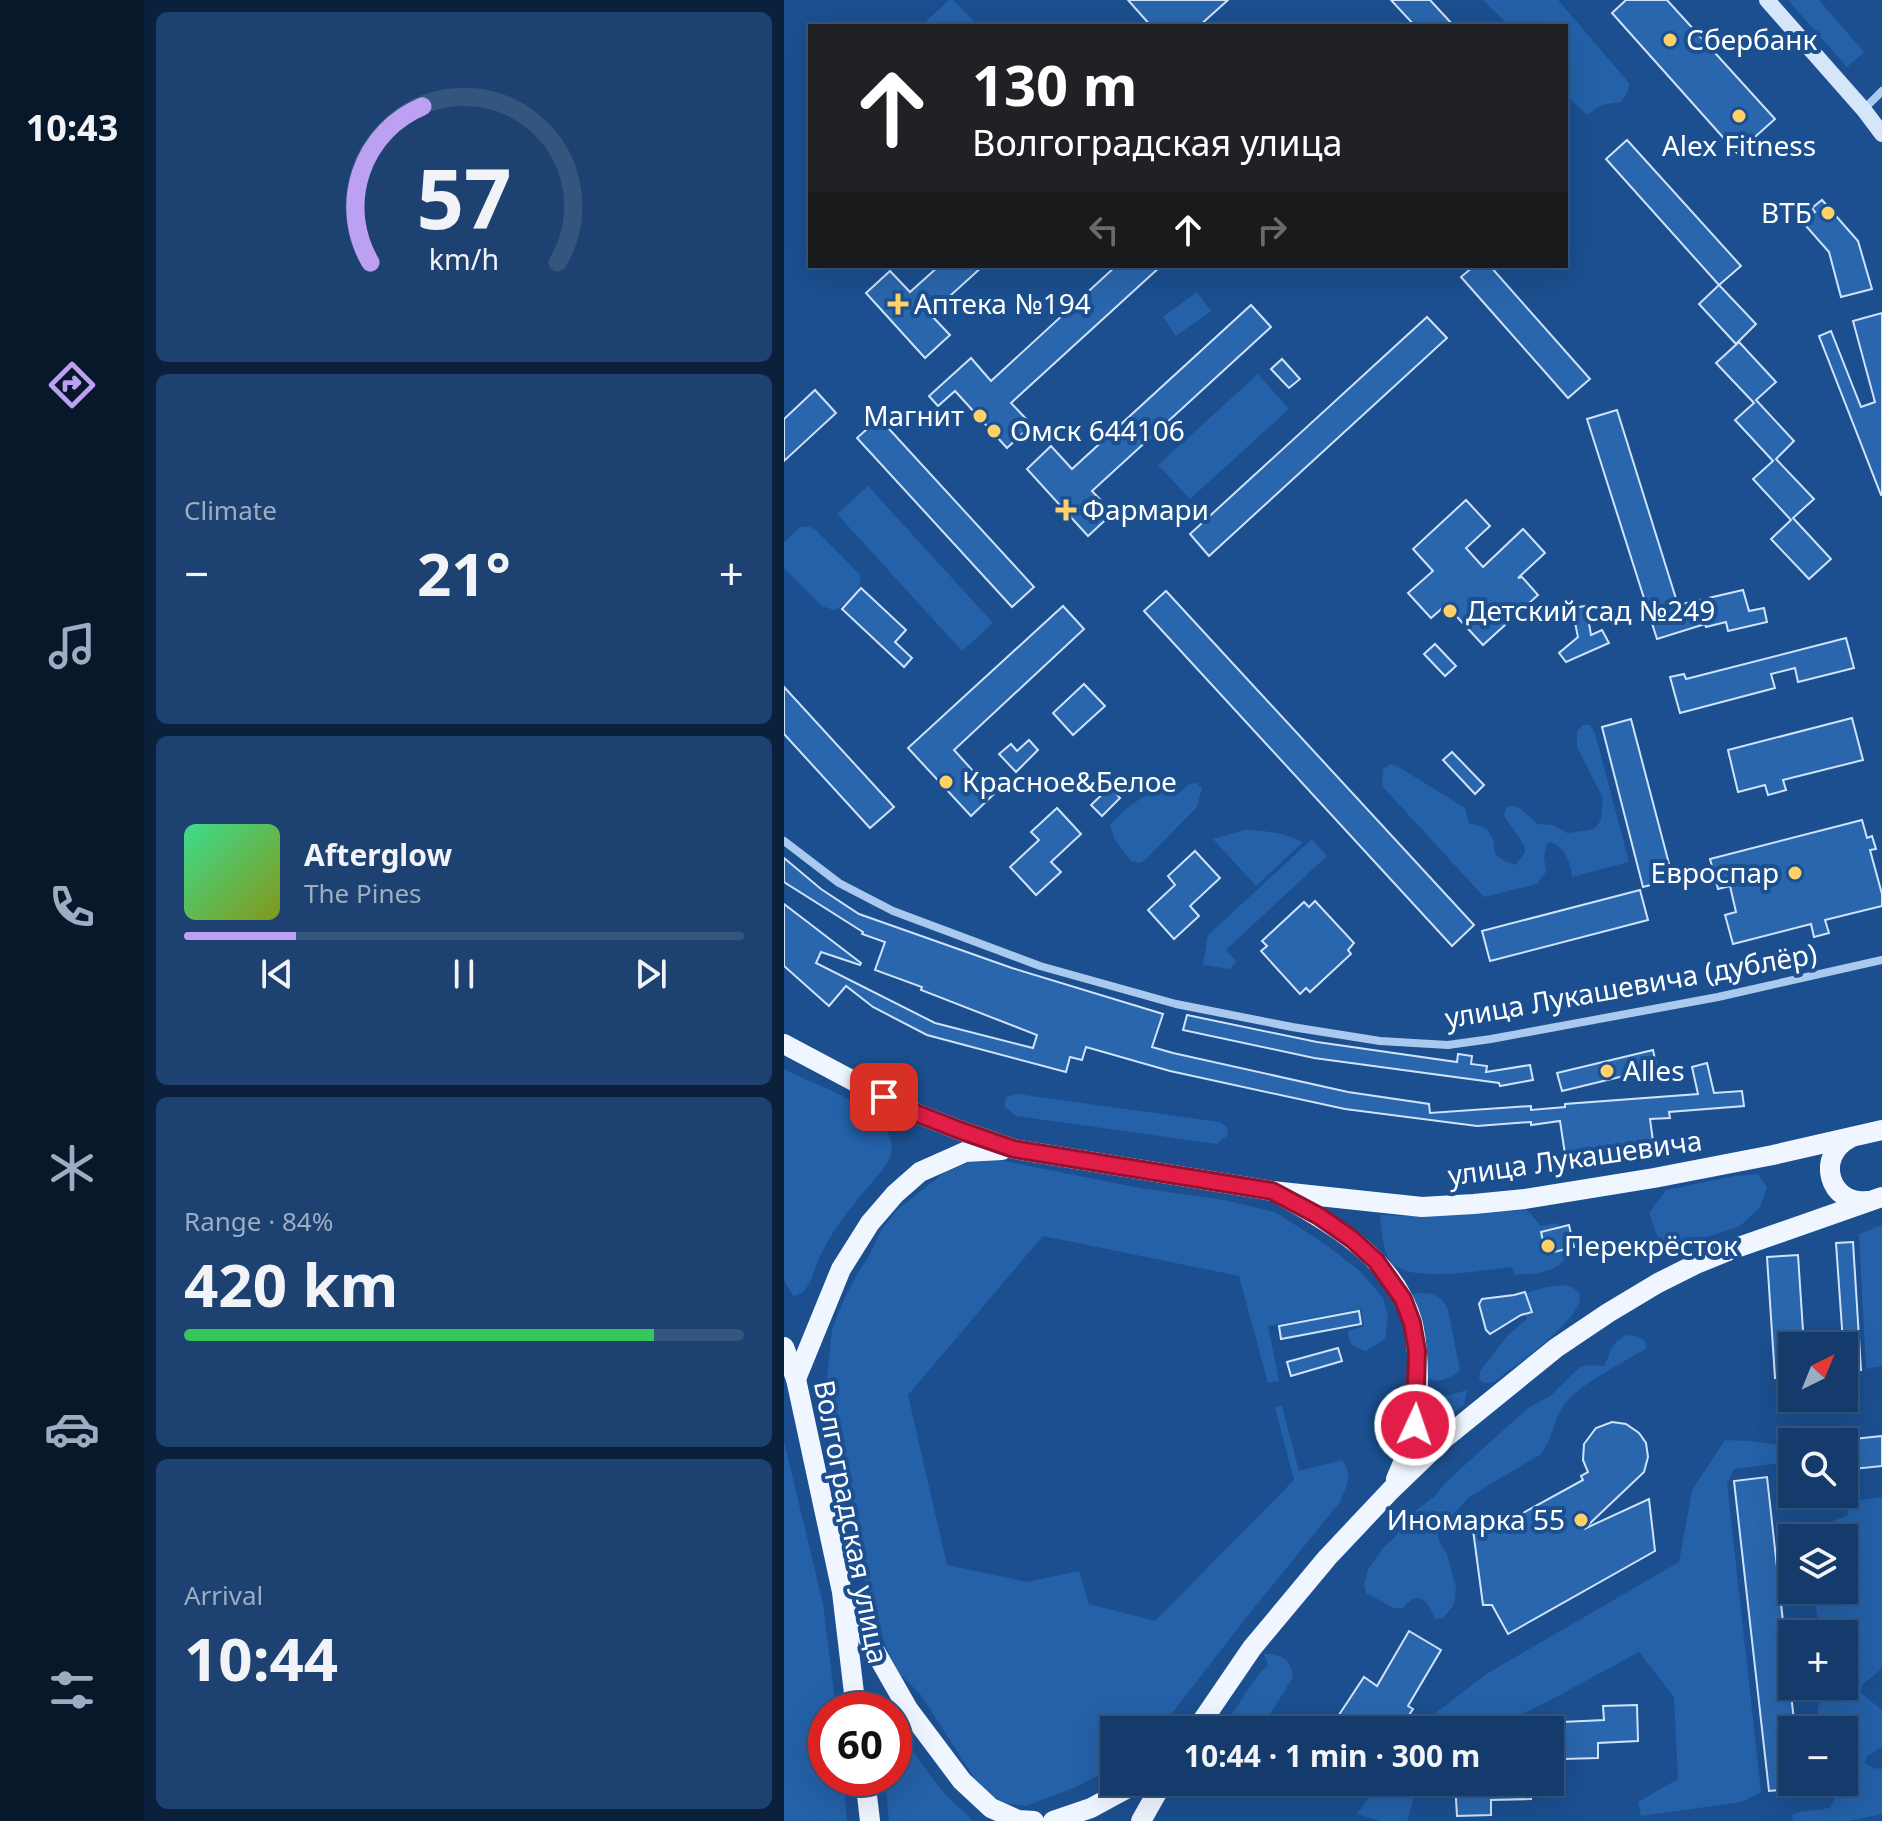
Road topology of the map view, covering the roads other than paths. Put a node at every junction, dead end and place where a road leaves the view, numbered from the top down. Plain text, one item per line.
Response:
1 (1767, 0) edge
2 (1882, 91) edge
3 (1864, 110) junction
4 (1882, 134) edge
5 (784, 841) edge
6 (1882, 960) edge
7 (784, 1044) edge
8 (1882, 1130) edge
9 (1854, 1136) junction
10 (1014, 1149) junction
11 (1272, 1191) junction
12 (1877, 1199) edge
13 (784, 1347) edge
14 (796, 1379) junction
15 (1391, 1490) junction
16 (842, 1592) junction
17 (854, 1692) edge
18 (1206, 1716) edge
19 (867, 1796) edge
20 (1113, 1796) edge
21 (1155, 1796) edge
22 (870, 1821) edge
23 (1034, 1821) edge
24 (1053, 1821) edge
25 (1141, 1821) edge

1 - 3 main road
2 - 3 street
3 - 4 main road
5 - 6 street, улица Лукашевича (дублёр)
7 - 10 main road
8 - 9 main road, улица Лукашевича
9 - 11 main road, улица Лукашевича
9 - 12 main road
10 - 11 main road
10 - 14 main road
11 - 15 main road
12 - 15 main road
13 - 14 main road, Волгоградская улица
14 - 16 main road, Волгоградская улица
15 - 18 main road
16 - 17 main road, Волгоградская улица
16 - 23 main road
19 - 22 main road
20 - 24 main road
21 - 25 main road

